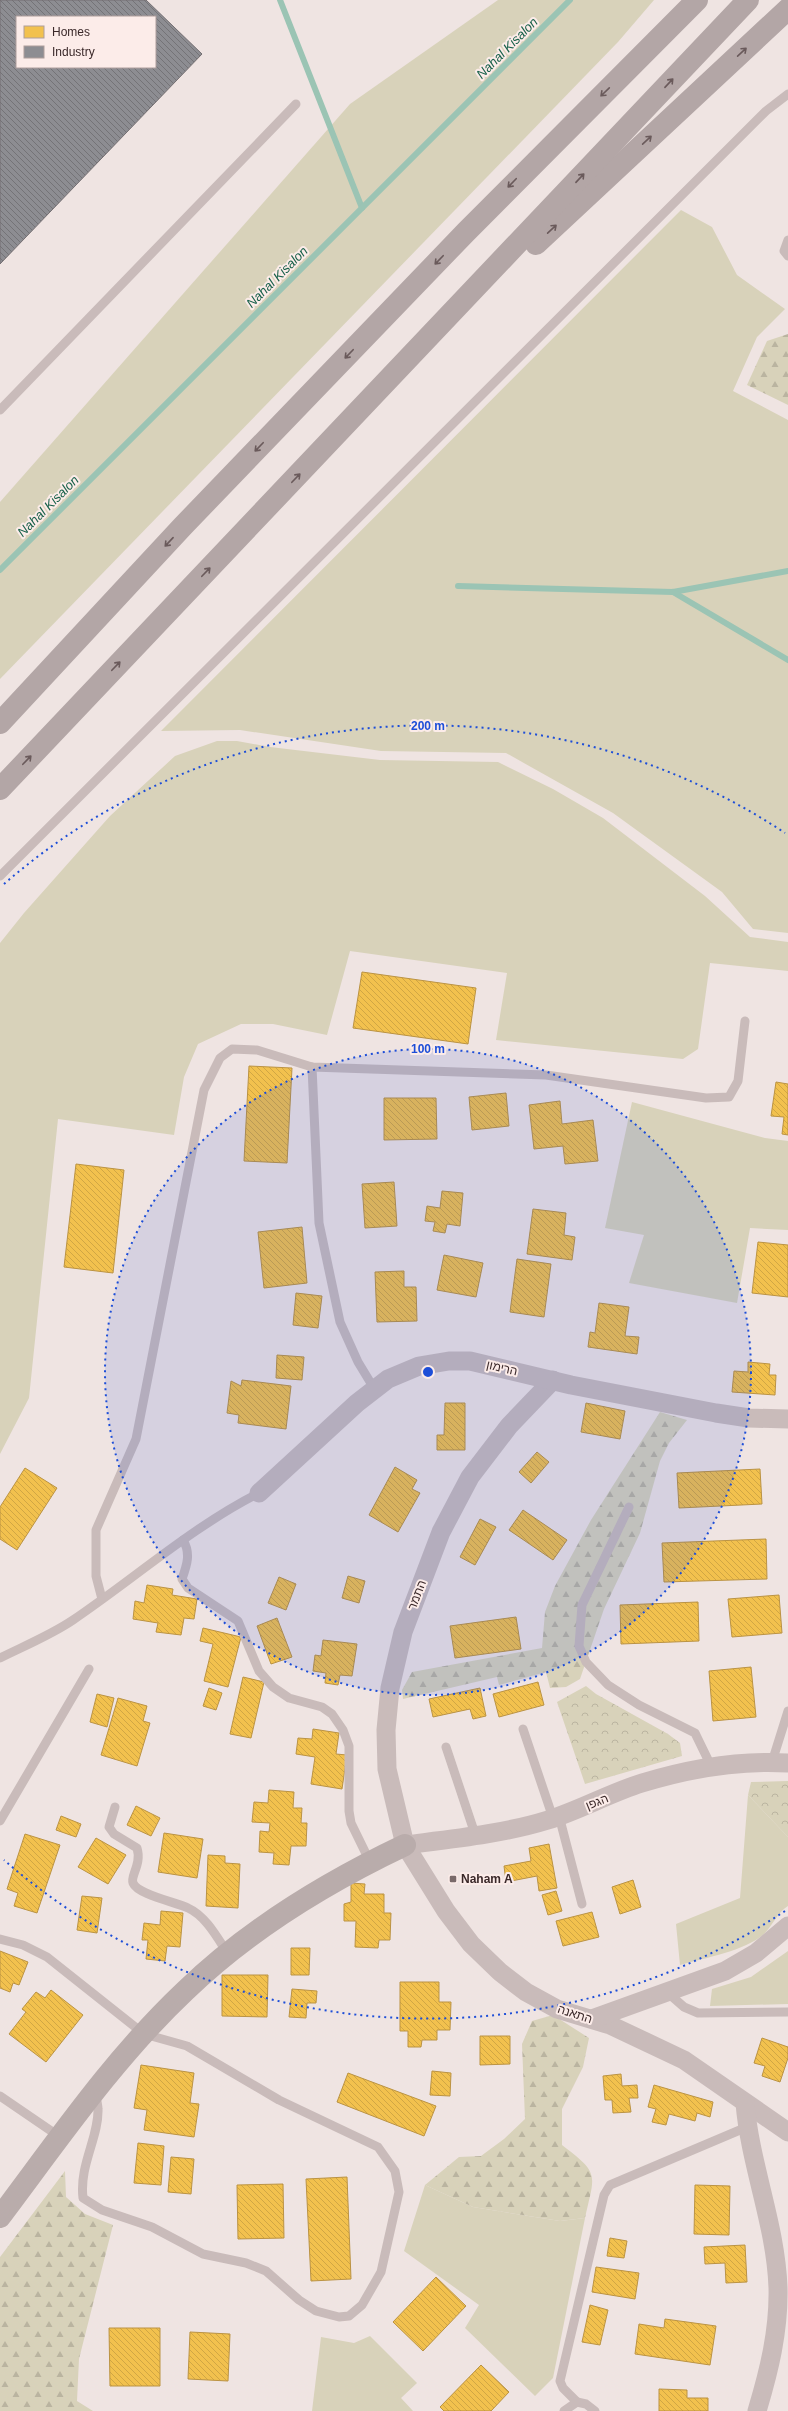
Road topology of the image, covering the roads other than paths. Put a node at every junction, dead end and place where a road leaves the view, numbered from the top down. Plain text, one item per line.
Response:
1 (685, 0) edge
2 (697, 0) edge
3 (748, 0) edge
4 (788, 9) edge
5 (633, 65) junction
6 (788, 94) edge
7 (296, 104) dead end
8 (788, 240) edge
9 (788, 256) edge
10 (380, 389) junction
11 (0, 410) edge
12 (0, 723) edge
13 (0, 789) edge
14 (0, 876) edge
15 (745, 1022) dead end
16 (312, 1067) junction
17 (553, 1380) junction
18 (375, 1390) junction
19 (788, 1419) edge
20 (259, 1493) joint
21 (629, 1507) dead end
22 (183, 1540) junction
23 (102, 1599) junction
24 (0, 1658) edge
25 (88, 1669) dead end
26 (788, 1711) edge
27 (523, 1729) dead end
28 (446, 1746) dead end
29 (780, 1762) edge
30 (712, 1768) junction
31 (115, 1807) dead end
32 (556, 1817) junction
33 (0, 1821) edge
34 (475, 1834) junction
35 (405, 1845) junction
36 (370, 1862) junction
37 (582, 1904) dead end
38 (788, 1926) edge
39 (0, 1939) edge
40 (228, 1954) junction
41 (668, 1993) junction
42 (788, 2012) edge
43 (592, 2020) junction
44 (144, 2034) junction
45 (94, 2092) junction
46 (0, 2096) edge
47 (745, 2103) junction
48 (747, 2127) junction
49 (788, 2132) edge
50 (60, 2137) junction
51 (0, 2217) edge
52 (577, 2402) junction
53 (564, 2411) edge
54 (595, 2411) edge
55 (757, 2411) edge

1 - 5 highway
2 - 5 highway
10 -> 3 highway
10 -> 4 highway
5 -> 12 highway
6 - 14 lane
7 - 11 lane
8 - 9 lane
13 -> 10 highway
15 - 16 lane
16 - 18 lane
16 - 23 lane
17 - 18 street, הרימון
17 - 19 street, הרימון
17 - 35 street, התמר
18 - 20 street, הרימון
20 - 22 lane
21 - 30 lane
22 - 23 lane
22 - 36 lane
23 - 24 lane
25 - 33 lane
26 - 29 lane
27 - 32 lane
28 - 34 lane
29 - 30 street, הגפן
30 - 32 street, הגפן
31 - 40 lane
32 - 34 street, הגפן
32 - 37 lane
34 - 35 street, הגפן
35 - 36 main road
35 - 43 street, התאנה
36 - 40 main road
38 - 41 street
39 - 44 lane
40 - 44 main road
41 - 42 lane
41 - 43 street
43 - 47 street, התאנה
44 - 45 main road
44 - 45 lane
45 - 50 main road
46 - 50 lane
47 - 48 street
47 - 49 street, התאנה
48 - 52 lane
48 - 55 street
50 - 51 main road
52 - 53 lane
52 - 54 lane

